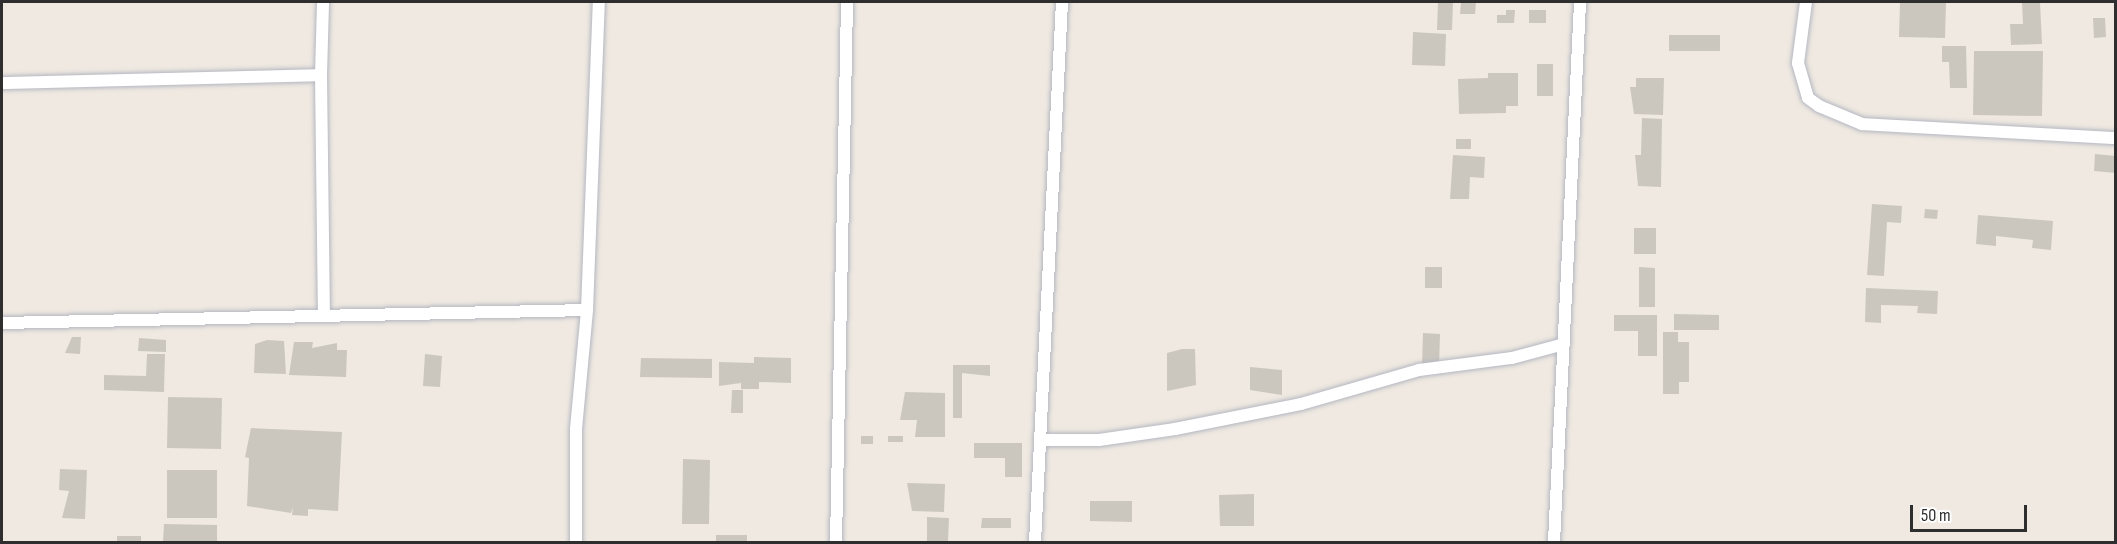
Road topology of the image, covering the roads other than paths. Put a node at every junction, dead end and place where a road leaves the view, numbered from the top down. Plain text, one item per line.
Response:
1 (323, 2) edge
2 (598, 2) edge
3 (847, 2) edge
4 (1062, 2) edge
5 (1580, 2) edge
6 (1806, 2) edge
7 (321, 75) junction
8 (2, 83) edge
9 (2115, 138) edge
10 (587, 310) junction
11 (324, 315) junction
12 (2, 323) edge
13 (1564, 344) junction
14 (1041, 440) junction
15 (576, 543) edge
16 (836, 543) edge
17 (1035, 543) edge
18 (1554, 543) edge

1 - 7 street
2 - 10 street
3 - 16 street
4 - 14 street
5 - 13 street
6 - 9 street
7 - 8 street
7 - 11 street
10 - 11 street
10 - 15 street
11 - 12 street
13 - 14 street
13 - 18 street
14 - 17 street

